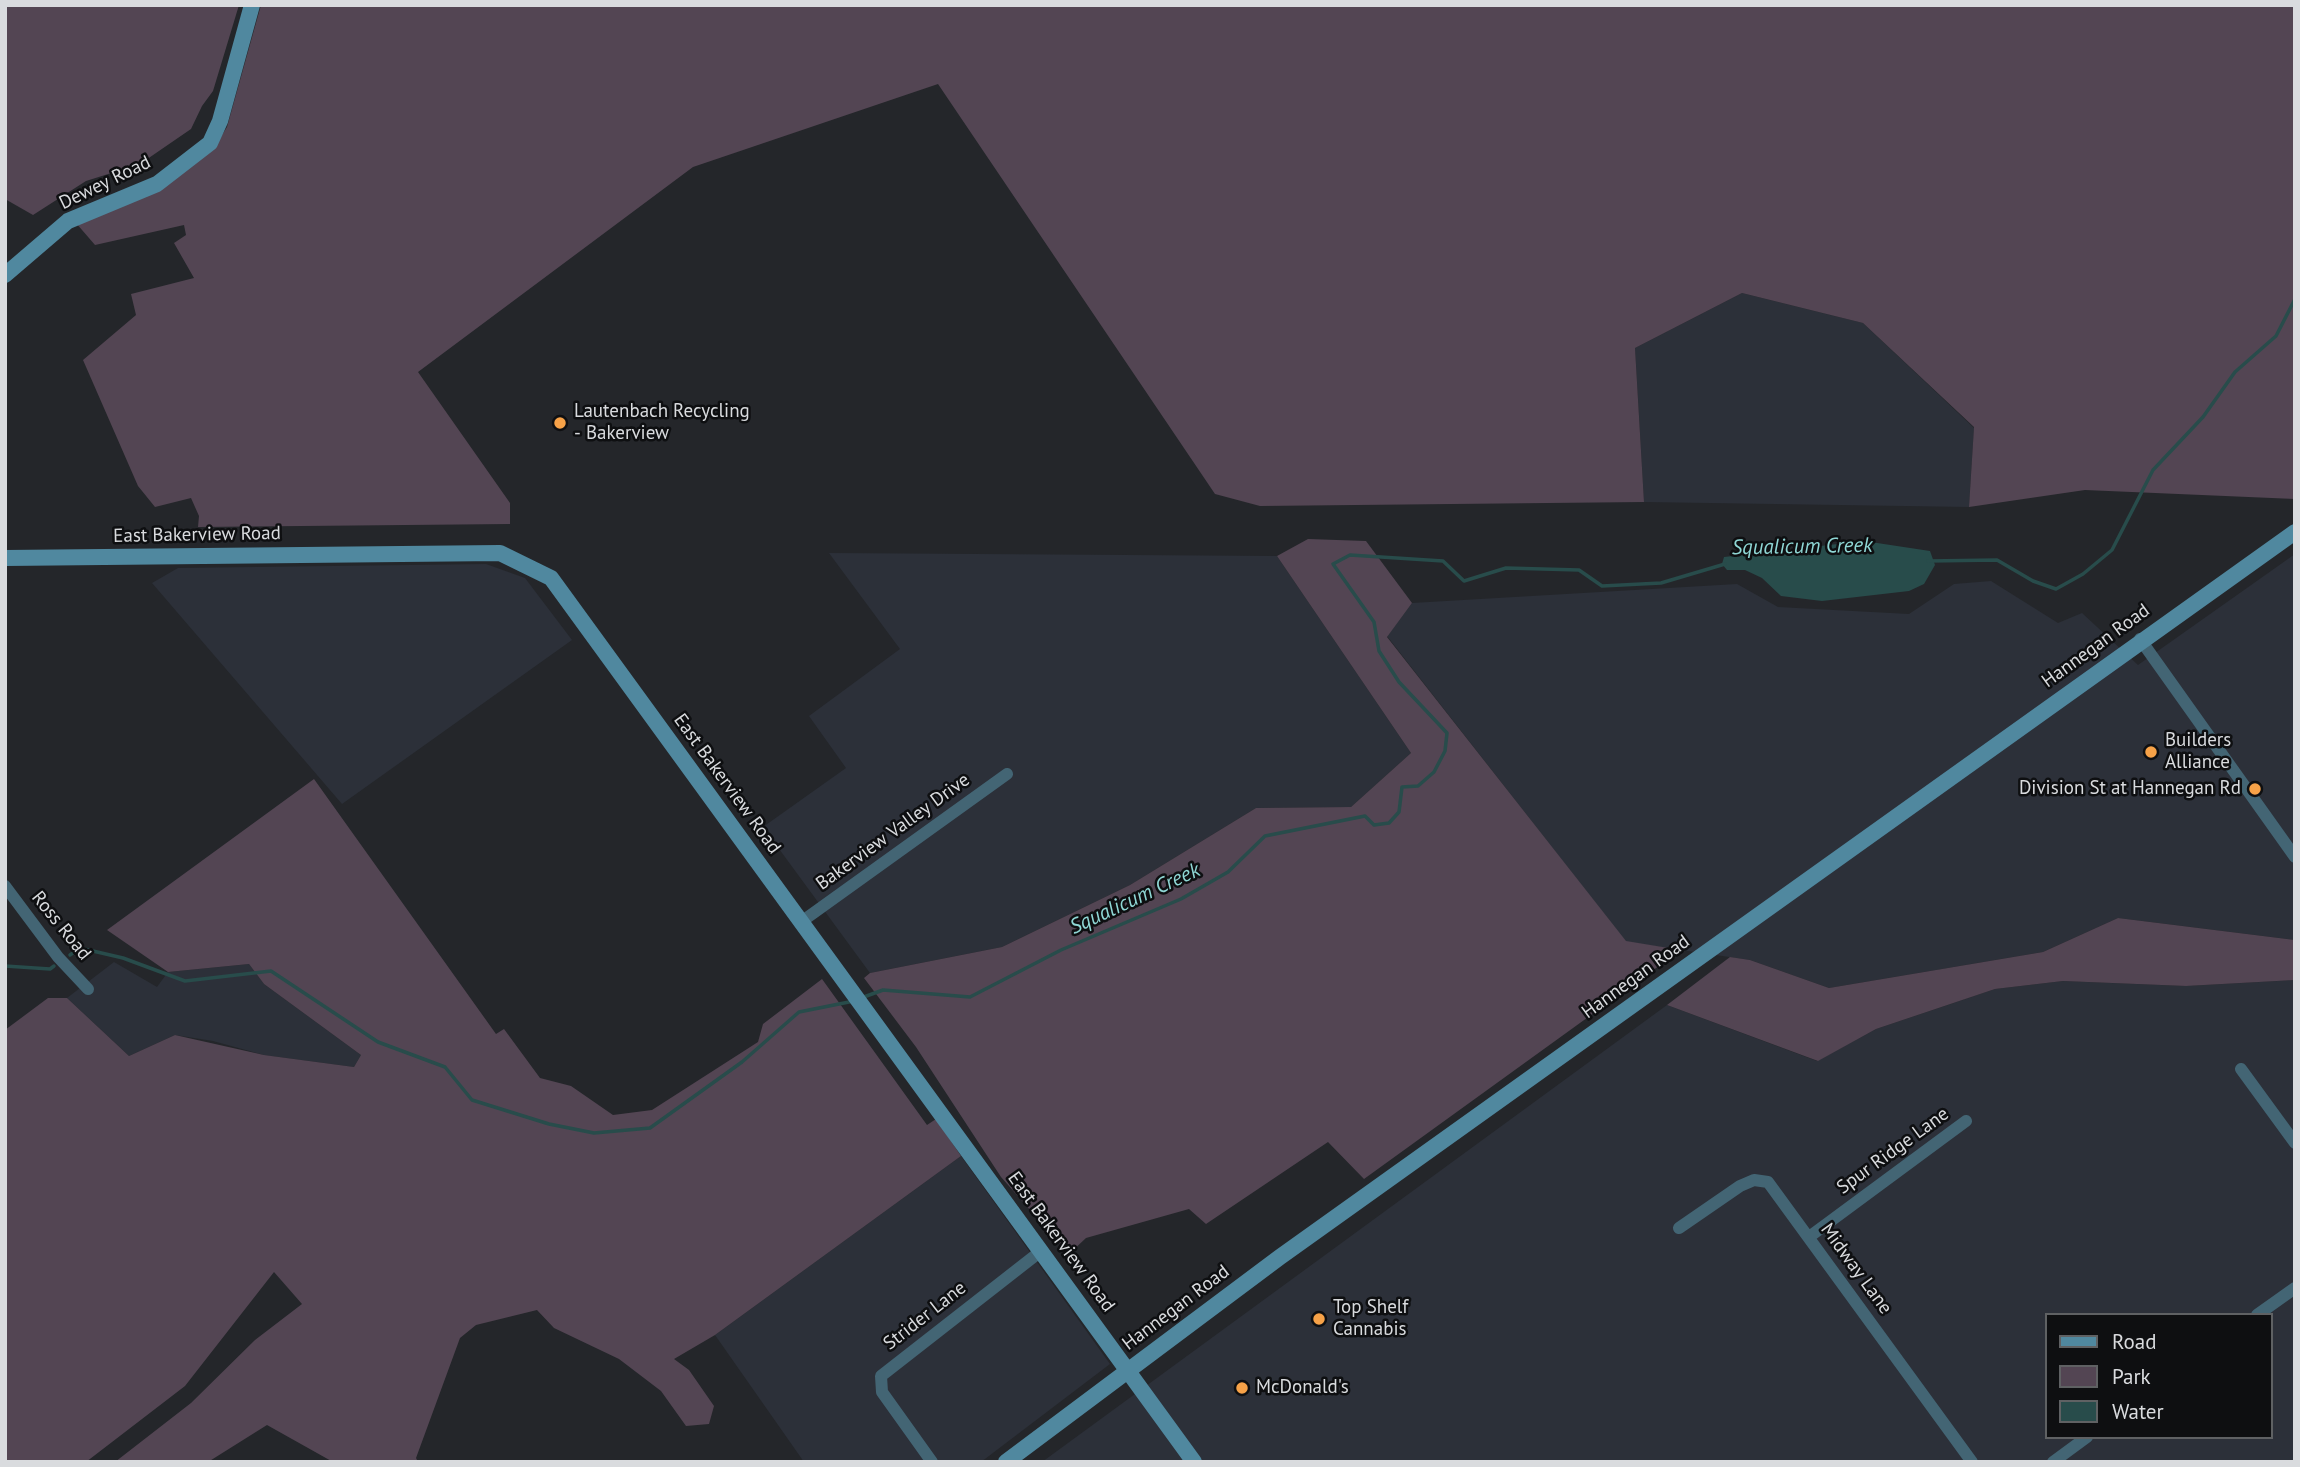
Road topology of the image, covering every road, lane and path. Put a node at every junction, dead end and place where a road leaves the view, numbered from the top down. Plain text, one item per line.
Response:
1 (252, 5) edge
2 (5, 275) edge
3 (2295, 532) edge
4 (5, 558) edge
5 (2140, 639) junction
6 (1007, 774) dead end
7 (2295, 857) edge
8 (5, 886) edge
9 (801, 922) junction
10 (88, 989) dead end
11 (2242, 1069) dead end
12 (1966, 1121) dead end
13 (2295, 1143) edge
14 (1679, 1228) dead end
15 (1809, 1237) junction
16 (1041, 1251) junction
17 (2295, 1288) edge
18 (2260, 1313) edge
19 (1129, 1369) junction
20 (2084, 1439) edge
21 (932, 1462) edge
22 (1006, 1462) edge
23 (1194, 1462) edge
24 (1972, 1462) edge
25 (2053, 1462) edge

1 - 2 street, Dewey Road
3 - 5 street, Hannegan Road
4 - 9 street, East Bakerview Road
5 - 7 street
5 - 19 street, Hannegan Road
6 - 9 street, Bakerview Valley Drive
8 - 10 street, Ross Road
9 - 16 street, East Bakerview Road
11 - 13 street
12 - 15 street, Spur Ridge Lane
14 - 15 street, Midway Lane
15 - 24 street, Midway Lane
16 - 19 street, East Bakerview Road
16 - 21 street, Strider Lane
17 - 18 street
19 - 22 street, Hannegan Road
19 - 23 street, East Bakerview Road
20 - 25 street

